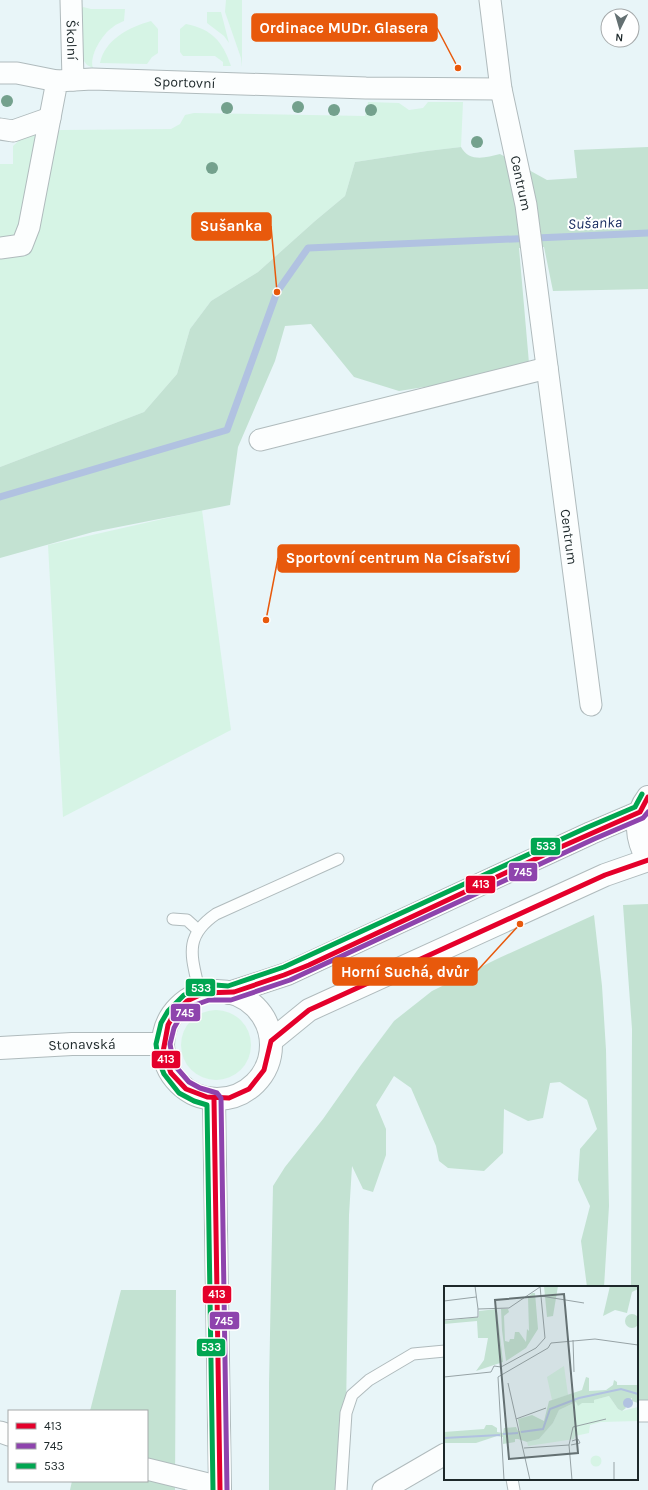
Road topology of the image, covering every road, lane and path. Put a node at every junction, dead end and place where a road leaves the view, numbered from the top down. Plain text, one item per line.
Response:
1 (71, 0) edge
2 (490, 0) edge
3 (0, 73) edge
4 (65, 81) junction
5 (501, 90) junction
6 (50, 118) junction
7 (0, 129) edge
8 (0, 248) edge
9 (547, 368) junction
10 (260, 440) dead end
11 (591, 705) dead end
12 (644, 804) edge
13 (338, 859) dead end
14 (648, 860) edge
15 (173, 920) dead end
16 (198, 930) junction
17 (229, 993) junction
18 (200, 995) junction
19 (270, 1041) junction
20 (163, 1044) junction
21 (0, 1048) edge
22 (214, 1099) junction
23 (444, 1351) edge
24 (444, 1455) edge
25 (148, 1469) edge
26 (512, 1480) edge
27 (220, 1489) edge
28 (341, 1490) edge
29 (383, 1490) edge
30 (514, 1490) edge

1 - 4 street, Školní
2 - 5 street, Centrum
3 - 4 street, Sportovní
4 - 5 street, Sportovní
4 - 6 street
5 - 9 street, Centrum
6 - 7 street
6 - 8 street
9 - 10 street
9 - 11 street, Centrum
12 - 14 main road
12 - 17 main road
13 - 16 lane
14 - 19 main road
15 - 16 lane
16 - 18 lane
17 - 18 main road
17 - 19 main road
18 - 20 main road
19 - 22 main road
20 - 21 main road, Stonavská
20 - 22 main road
22 - 27 main road
23 - 28 lane
24 - 29 street
25 - 27 street
26 - 30 lane

